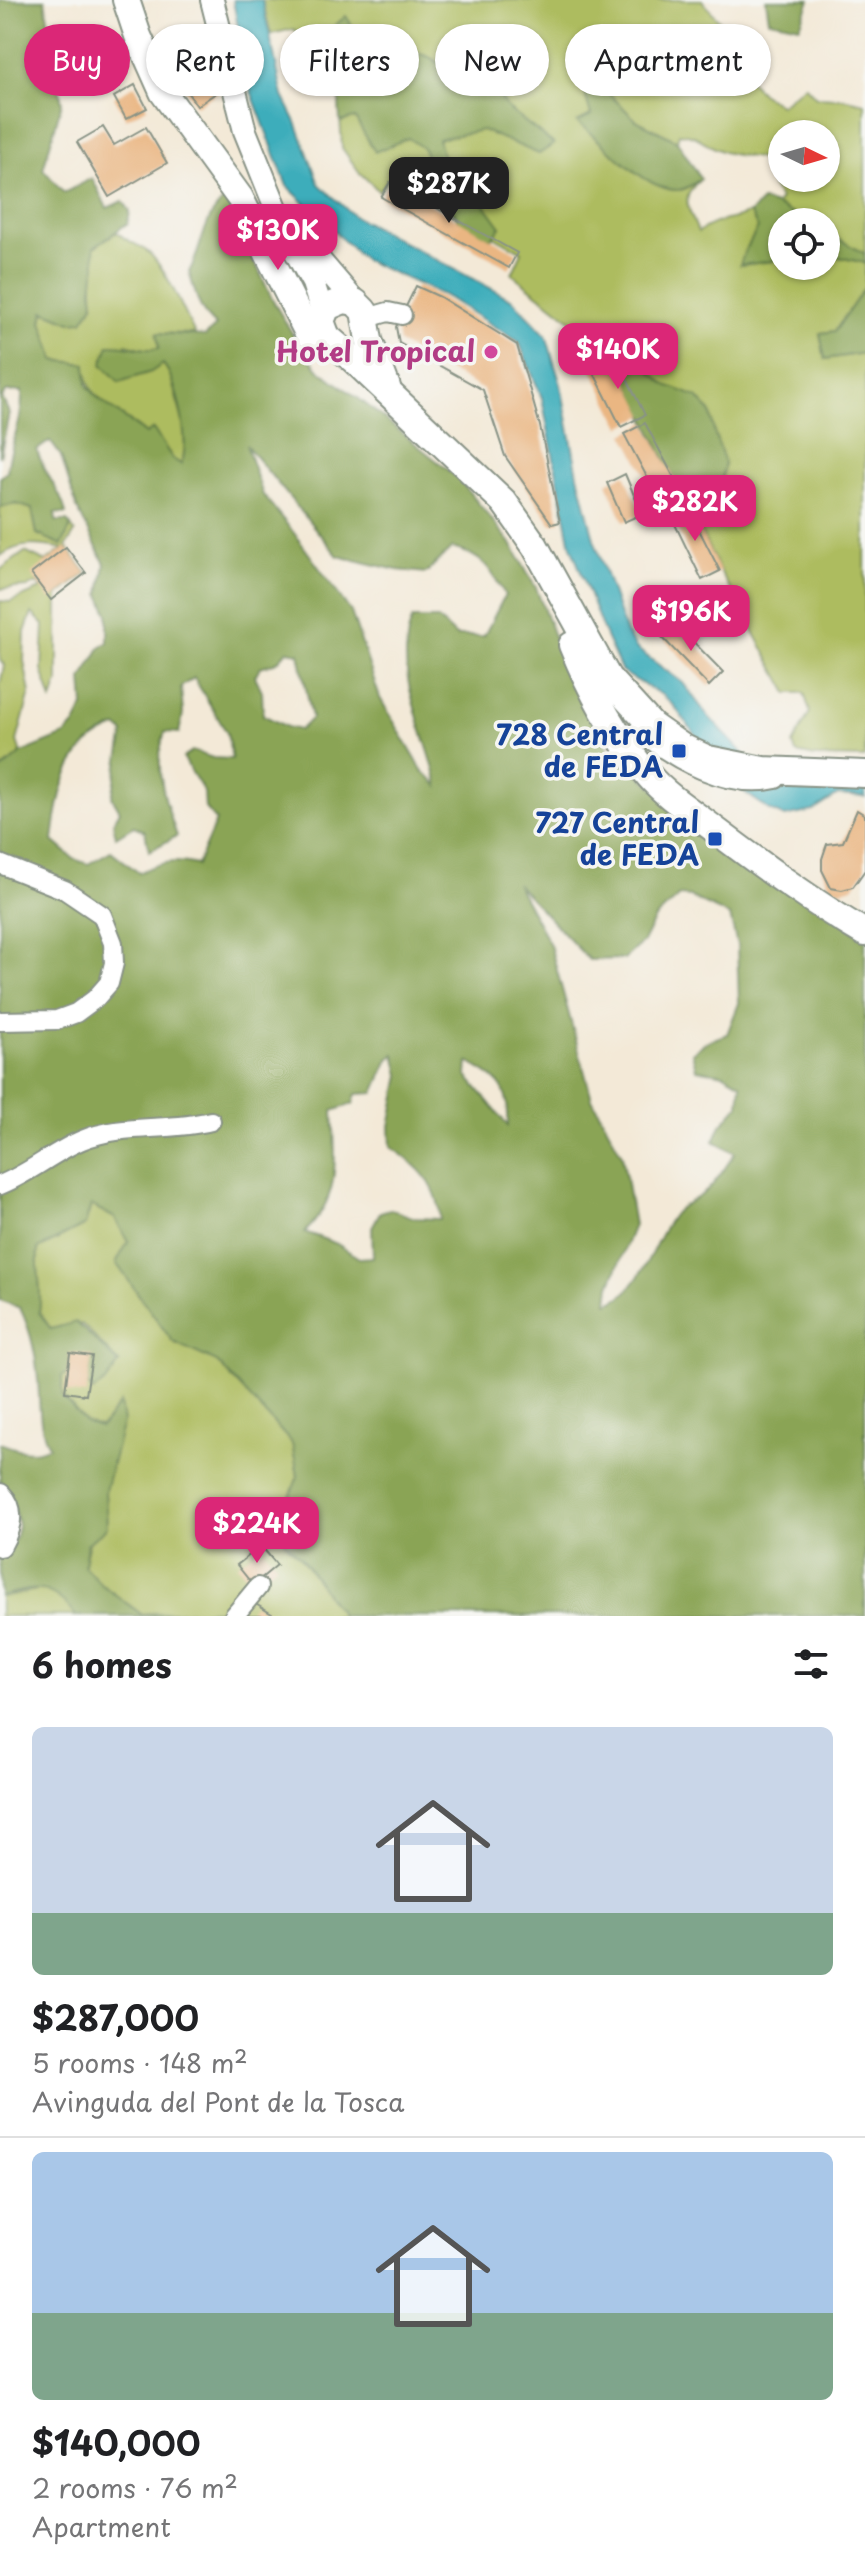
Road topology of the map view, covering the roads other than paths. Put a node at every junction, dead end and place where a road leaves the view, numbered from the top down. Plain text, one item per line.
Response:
1 (116, 0) edge
2 (126, 0) edge
3 (212, 0) edge
4 (138, 36) junction
5 (281, 216) junction
6 (402, 315) dead end
7 (363, 316) junction
8 (317, 323) junction
9 (395, 401) junction
10 (417, 421) junction
11 (541, 558) junction
12 (865, 774) edge
13 (0, 864) edge
14 (865, 933) edge
15 (0, 1021) edge
16 (211, 1121) dead end
17 (0, 1185) edge
18 (0, 1495) edge
19 (0, 1545) edge
20 (258, 1587) dead end
21 (234, 1616) edge

1 - 4 highway
2 - 4 highway
3 - 5 main road
4 - 8 highway
5 - 7 main road
5 - 8 main road
6 - 7 street
7 - 8 highway
7 - 8 highway
7 - 9 highway
8 - 9 highway
8 - 10 highway
9 - 10 highway
10 - 11 highway
11 - 12 highway
11 - 14 highway
13 - 15 street
16 - 17 street
18 - 19 main road
20 - 21 street

